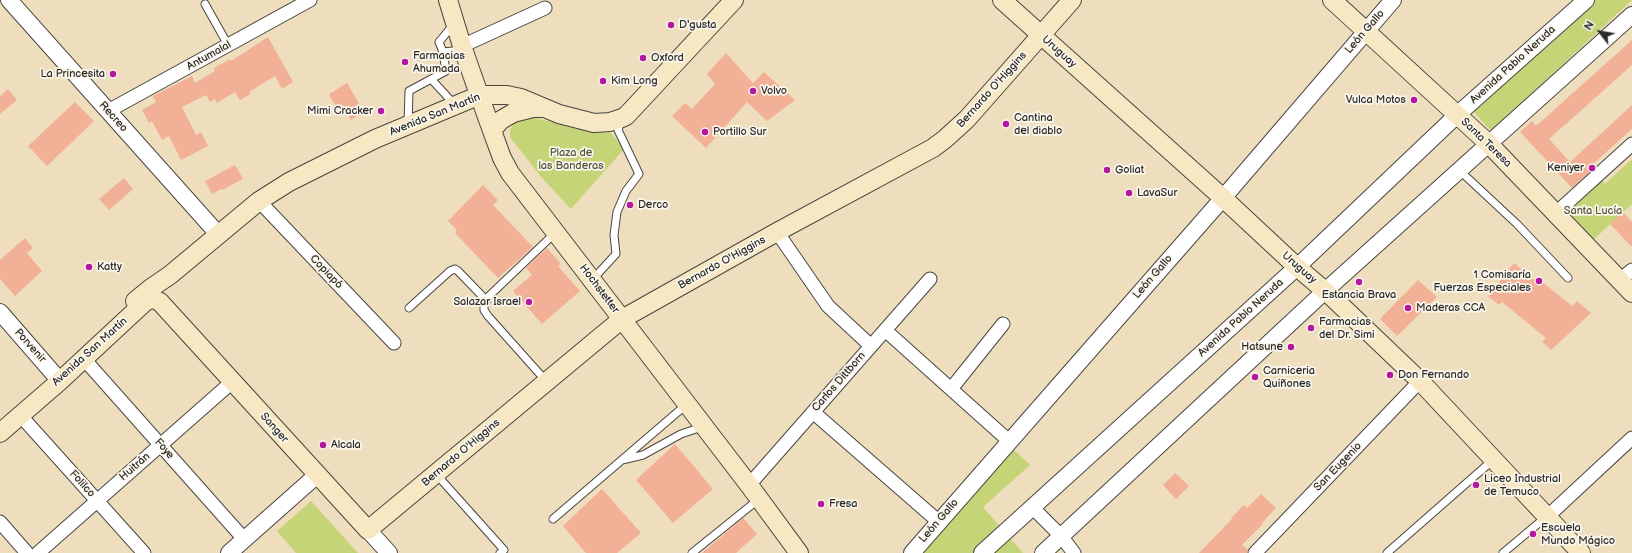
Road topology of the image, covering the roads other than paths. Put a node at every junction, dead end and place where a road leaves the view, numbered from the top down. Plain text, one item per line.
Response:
1 (9, 0) edge
2 (310, 0) edge
3 (448, 0) edge
4 (734, 0) edge
5 (1002, 0) edge
6 (1072, 0) edge
7 (1332, 0) edge
8 (1393, 0) edge
9 (1586, 0) edge
10 (205, 4) dead end
11 (545, 8) dead end
12 (1632, 15) edge
13 (455, 22) junction
14 (1365, 31) junction
15 (1041, 36) junction
16 (228, 45) junction
17 (463, 48) junction
18 (442, 52) junction
19 (432, 80) junction
20 (480, 95) junction
21 (456, 105) junction
22 (546, 108) junction
23 (108, 111) junction
24 (1457, 115) junction
25 (622, 118) junction
26 (408, 125) junction
27 (492, 130) junction
28 (1489, 144) junction
29 (1632, 144) edge
30 (1459, 170) junction
31 (1223, 198) junction
32 (259, 201) junction
33 (1556, 213) junction
34 (556, 232) junction
35 (777, 232) junction
36 (218, 234) junction
37 (1297, 267) junction
38 (170, 275) junction
39 (1568, 278) dead end
40 (930, 279) dead end
41 (592, 280) junction
42 (1628, 281) edge
43 (1325, 291) junction
44 (486, 300) junction
45 (160, 302) junction
46 (409, 308) dead end
47 (0, 312) edge
48 (622, 319) junction
49 (1003, 324) dead end
50 (885, 330) junction
51 (394, 342) dead end
52 (871, 346) junction
53 (84, 359) junction
54 (57, 377) junction
55 (547, 381) junction
56 (232, 382) junction
57 (1420, 382) junction
58 (951, 389) junction
59 (687, 404) junction
60 (813, 412) junction
61 (20, 415) junction
62 (0, 421) edge
63 (704, 427) junction
64 (0, 433) edge
65 (1632, 438) edge
66 (1009, 441) junction
67 (161, 445) junction
68 (1494, 459) junction
69 (622, 460) junction
70 (436, 473) junction
71 (317, 475) junction
72 (754, 492) junction
73 (97, 501) junction
74 (1033, 508) junction
75 (1546, 517) junction
76 (553, 520) dead end
77 (0, 522) edge
78 (940, 522) junction
79 (368, 530) junction
80 (1060, 536) junction
81 (244, 539) junction
82 (27, 553) edge
83 (38, 553) edge
84 (144, 553) edge
85 (229, 553) edge
86 (389, 553) edge
87 (500, 553) edge
88 (692, 553) edge
89 (799, 553) edge
90 (912, 553) edge
91 (982, 553) edge
92 (1043, 553) edge
93 (1074, 553) edge
94 (1255, 553) edge
95 (1387, 553) edge
96 (1504, 553) edge
97 (1581, 553) edge

1 - 23 street, Recreo
2 - 16 street, Antumalal
3 - 13 main road, Hochstetter
4 - 25 main road, Avenida San Martín
5 - 15 main road, Uruguay
6 - 15 main road, Bernardo O'Higgins
7 - 14 main road, Santa Teresa
8 - 14 street, León Gallo
9 - 24 street, Avenida Pablo Neruda
10 - 16 lane
11 - 17 street
12 - 28 street
13 - 17 main road, Hochstetter
13 - 18 lane
14 - 24 main road, Santa Teresa
14 - 31 street, León Gallo
15 - 31 main road, Uruguay
15 - 35 main road, Bernardo O'Higgins
16 - 23 street, Antumalal
17 - 18 lane
17 - 20 main road, Hochstetter
18 - 19 lane
19 - 21 lane
19 - 26 lane
20 - 21 main road, Avenida San Martín
20 - 22 main road, Avenida San Martín
20 - 27 main road, Hochstetter
21 - 26 main road, Avenida San Martín
22 - 25 main road, Avenida San Martín
22 - 27 main road
23 - 36 street, Recreo
24 - 28 main road, Santa Teresa
24 - 37 street, Avenida Pablo Neruda
25 - 41 lane
26 - 32 main road, Avenida San Martín
27 - 34 main road, Hochstetter
28 - 30 street
28 - 33 main road, Santa Teresa
29 - 33 street
30 - 39 lane
30 - 43 street
31 - 37 main road, Uruguay
31 - 66 street, León Gallo
32 - 36 main road, Avenida San Martín
32 - 51 street, Copiapó
33 - 42 main road, Santa Teresa
34 - 41 main road, Hochstetter
34 - 44 lane
35 - 48 main road, Bernardo O'Higgins
35 - 52 street
36 - 38 main road, Avenida San Martín
37 - 43 main road, Uruguay
37 - 74 street, Avenida Pablo Neruda
38 - 45 main road, Avenida San Martín
38 - 54 main road, Avenida San Martín
40 - 50 street, Carlos Dittborn
41 - 48 main road, Hochstetter
43 - 57 main road, Uruguay
43 - 80 street
44 - 46 lane
44 - 55 lane
45 - 53 main road, Avenida San Martín
45 - 56 main road, Sanger
47 - 54 street, Porvenir
48 - 55 main road, Bernardo O'Higgins
48 - 59 main road, Hochstetter
49 - 58 street
50 - 52 street, Carlos Dittborn
50 - 58 street
52 - 60 street, Carlos Dittborn
53 - 54 main road, Avenida San Martín
53 - 67 street, Foye
54 - 61 main road, Avenida San Martín
54 - 62 main road, Avenida San Martín
55 - 70 main road, Bernardo O'Higgins
56 - 67 street, Huitrán
56 - 71 main road, Sanger
57 - 68 main road, Uruguay
57 - 94 street, San Eugenio
58 - 66 street
59 - 63 main road, Hochstetter
59 - 69 lane
60 - 72 street, Carlos Dittborn
60 - 78 street
61 - 64 main road, Avenida San Martín
61 - 73 street, Folilco
63 - 69 lane
63 - 72 main road, Hochstetter
65 - 75 street
66 - 78 street, León Gallo
67 - 73 street, Huitrán
67 - 81 street, Foye
68 - 75 main road, Uruguay
68 - 95 lane
69 - 76 lane
70 - 79 main road, Bernardo O'Higgins
70 - 87 lane
71 - 79 main road, Sanger
71 - 81 street
72 - 88 lane
72 - 89 main road, Hochstetter
73 - 83 street, Huitrán
73 - 84 street, Folilco
74 - 80 street
74 - 91 street, Avenida Pablo Neruda
75 - 96 lane
75 - 97 main road, Uruguay
77 - 82 street
78 - 90 street, León Gallo
79 - 86 street, Sanger
80 - 92 street
80 - 93 street
81 - 85 street

